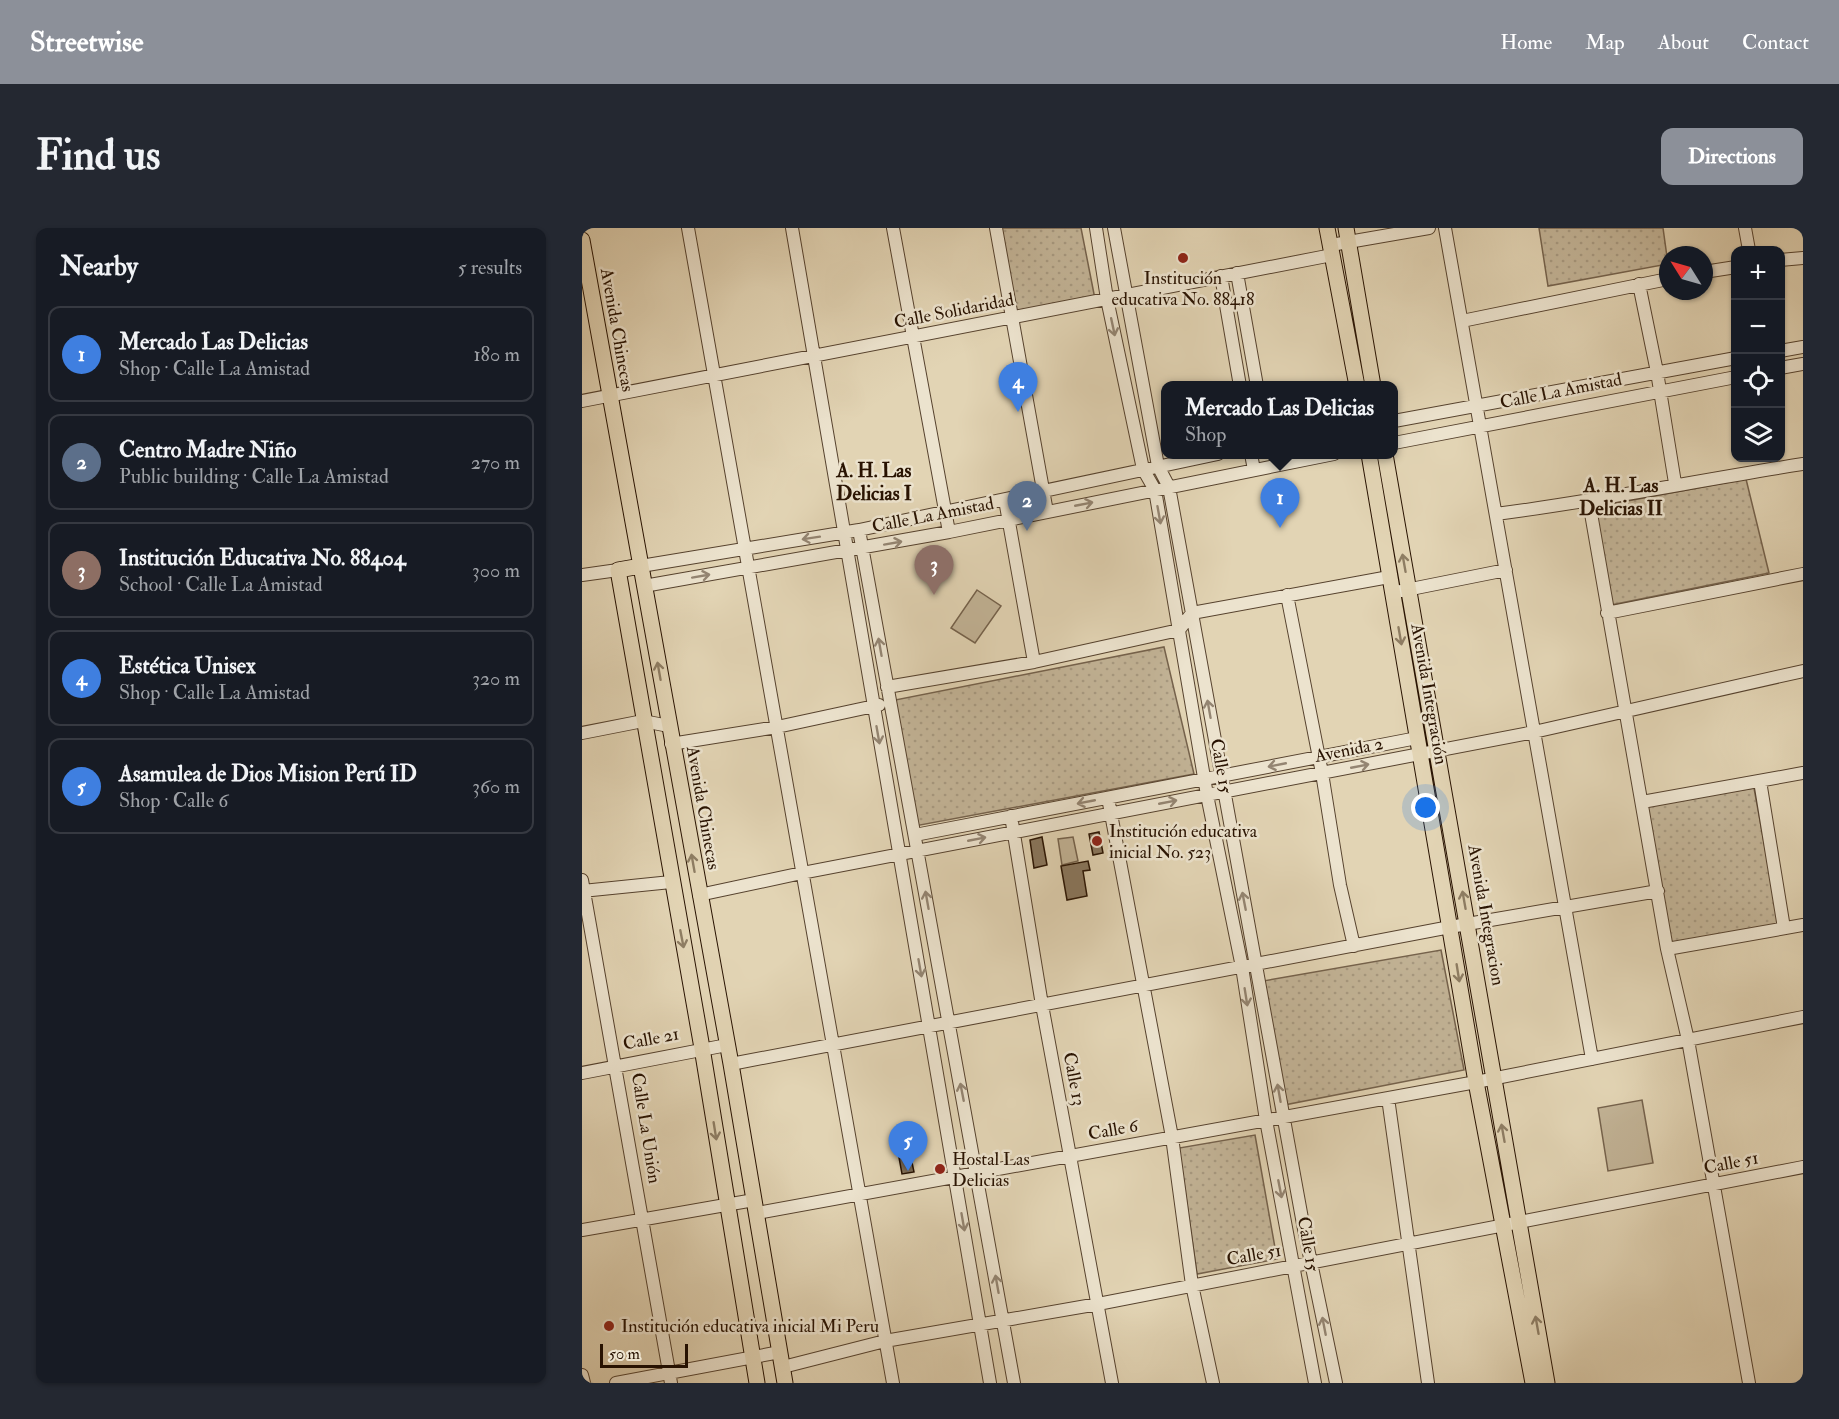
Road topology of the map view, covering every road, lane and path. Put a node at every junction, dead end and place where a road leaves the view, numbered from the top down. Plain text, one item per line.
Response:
1 (688, 228) edge
2 (792, 228) edge
3 (893, 228) edge
4 (996, 228) edge
5 (1096, 228) edge
6 (1114, 228) edge
7 (1328, 228) edge
8 (1430, 228) edge
9 (1445, 228) edge
10 (1744, 228) edge
11 (1347, 235) edge
12 (582, 240) edge
13 (1748, 246) edge
14 (1331, 250) junction
15 (1803, 258) edge
16 (1785, 260) edge
17 (1731, 268) edge
18 (1713, 271) edge
19 (1237, 273) junction
20 (1221, 276) junction
21 (1659, 281) edge
22 (1639, 284) junction
23 (1127, 295) junction
24 (1107, 299) junction
25 (1012, 318) junction
26 (1462, 321) junction
27 (913, 337) junction
28 (1803, 347) edge
29 (1785, 350) edge
30 (815, 357) junction
31 (1731, 359) edge
32 (1803, 364) edge
33 (1785, 367) edge
34 (1657, 372) junction
35 (714, 376) junction
36 (1731, 378) edge
37 (1239, 381) edge
38 (1256, 381) edge
39 (1356, 381) edge
40 (1372, 381) edge
41 (1660, 392) junction
42 (609, 397) junction
43 (582, 401) edge
44 (1477, 406) junction
45 (1398, 420) edge
46 (1480, 428) junction
47 (1398, 442) edge
48 (1193, 459) edge
49 (1252, 459) edge
50 (1370, 459) edge
51 (1386, 459) edge
52 (1271, 460) edge
53 (1803, 464) edge
54 (1158, 466) junction
55 (1143, 469) junction
56 (1254, 470) junction
57 (1675, 483) junction
58 (1169, 487) junction
59 (1155, 490) junction
60 (1043, 492) junction
61 (1005, 500) junction
62 (1589, 502) junction
63 (946, 511) junction
64 (1047, 512) junction
65 (1496, 514) junction
66 (1008, 521) junction
67 (859, 530) junction
68 (845, 532) junction
69 (950, 532) junction
70 (745, 548) junction
71 (862, 549) junction
72 (848, 551) junction
73 (641, 566) junction
74 (748, 567) junction
75 (618, 570) junction
76 (1506, 570) junction
77 (1803, 574) edge
78 (582, 575) edge
79 (1389, 577) junction
80 (644, 586) junction
81 (1408, 590) junction
82 (1393, 593) junction
83 (1287, 595) junction
84 (1192, 613) junction
85 (1607, 613) junction
86 (1179, 630) junction
87 (1034, 662) junction
88 (1803, 670) edge
89 (887, 687) junction
90 (889, 704) junction
91 (873, 706) junction
92 (1626, 709) junction
93 (643, 721) junction
94 (669, 726) junction
95 (777, 727) junction
96 (1534, 732) junction
97 (582, 733) edge
98 (1417, 738) junction
99 (671, 744) junction
100 (1437, 751) junction
101 (1420, 754) junction
102 (1318, 757) junction
103 (1322, 773) junction
104 (1803, 773) edge
105 (1220, 776) junction
106 (1204, 779) junction
107 (1760, 781) junction
108 (1223, 792) junction
109 (1207, 795) junction
110 (1108, 798) junction
111 (1642, 802) junction
112 (1110, 813) junction
113 (1011, 816) junction
114 (1014, 832) junction
115 (915, 835) junction
116 (918, 850) junction
117 (899, 854) junction
118 (802, 873) junction
119 (671, 882) junction
120 (583, 887) edge
121 (1658, 891) junction
122 (699, 895) junction
123 (1565, 906) junction
124 (1468, 924) junction
125 (1803, 925) edge
126 (1450, 927) junction
127 (1784, 928) junction
128 (1354, 946) junction
129 (1668, 949) junction
130 (1256, 964) junction
131 (1242, 967) junction
132 (1142, 986) junction
133 (1042, 1005) junction
134 (1803, 1017) edge
135 (948, 1023) junction
136 (931, 1026) junction
137 (1688, 1040) junction
138 (727, 1045) junction
139 (833, 1045) junction
140 (702, 1048) junction
141 (1592, 1059) junction
142 (617, 1064) junction
143 (731, 1064) junction
144 (582, 1073) edge
145 (1494, 1078) junction
146 (1476, 1082) junction
147 (1389, 1098) junction
148 (1284, 1117) junction
149 (1266, 1120) junction
150 (1172, 1137) junction
151 (1070, 1156) junction
152 (1803, 1167) edge
153 (978, 1173) junction
154 (955, 1177) junction
155 (1715, 1184) junction
156 (860, 1194) junction
157 (726, 1205) junction
158 (755, 1206) junction
159 (642, 1219) junction
160 (1511, 1224) junction
161 (582, 1230) edge
162 (1409, 1244) junction
163 (1312, 1263) junction
164 (1294, 1266) junction
165 (1192, 1285) junction
166 (1098, 1304) junction
167 (1003, 1320) junction
168 (981, 1325) junction
169 (885, 1341) junction
170 (753, 1358) junction
171 (781, 1360) junction
172 (582, 1375) edge
173 (670, 1378) edge
174 (584, 1383) edge
175 (616, 1383) edge
176 (757, 1383) edge
177 (785, 1383) edge
178 (893, 1383) edge
179 (990, 1383) edge
180 (1014, 1383) edge
181 (1112, 1383) edge
182 (1213, 1383) edge
183 (1315, 1383) edge
184 (1336, 1383) edge
185 (1428, 1383) edge
186 (1533, 1383) edge
187 (1547, 1383) edge
188 (1749, 1383) edge

1 - 35 street
2 - 30 street
3 - 27 street
4 - 25 street
5 - 24 street, Calle 15
6 - 23 street
7 - 14 main road
8 - 11 street, Calle Solidaridad
9 - 26 street
10 - 13 street
11 - 14 street, Calle Solidaridad
11 - 40 main road
12 - 42 main road, Avenida Chinecas
14 - 19 street, Calle Solidaridad
14 - 39 main road
15 - 16 street
17 - 18 street
19 - 20 street, Calle Solidaridad
19 - 38 street
20 - 23 street, Calle Solidaridad
20 - 37 street
21 - 22 street
22 - 26 street
22 - 34 street
23 - 24 street, Calle Solidaridad
23 - 54 street
24 - 25 street, Calle Solidaridad
24 -> 55 street, Calle 15
25 - 27 street, Calle Solidaridad
25 - 60 street
26 - 44 street
27 - 30 street, Calle Solidaridad
27 - 63 street
28 - 29 street
30 - 35 street, Calle Solidaridad
30 - 68 street
31 - 34 street, Calle La Amistad
32 - 33 street
34 - 41 street
34 - 44 street, Calle La Amistad
35 - 42 street, Calle Solidaridad
35 - 70 street
36 - 41 street, Calle La Amistad
41 - 46 street, Calle La Amistad
41 - 57 street
42 - 43 street, Calle Solidaridad
42 - 73 main road, Avenida Chinecas
44 - 45 street, Calle La Amistad
44 - 46 street
46 - 47 street, Calle La Amistad
46 - 65 street
48 - 54 street, Calle La Amistad
49 - 56 street
50 - 79 main road, Avenida Integración
81 -> 51 main road, Avenida Integracion
52 - 56 street, Calle La Amistad
53 - 57 street
54 - 55 street, Calle La Amistad
54 - 58 street
55 - 59 street, Calle 15
55 - 60 street, Calle La Amistad
56 - 58 street, Calle La Amistad
57 - 62 street
58 - 59 street, Calle La Amistad
58 - 84 street
64 -> 59 street, Calle La Amistad
59 -> 86 street, Calle 15
60 - 61 street, Calle La Amistad
60 - 64 street
61 - 63 street, Calle La Amistad
61 - 66 street
62 - 65 street
62 - 85 street
63 - 67 street, Calle La Amistad
63 - 69 street
64 - 66 street, Calle La Amistad
65 - 76 street
66 - 69 street, Calle La Amistad
66 - 87 street
67 - 68 street, Calle La Amistad
67 - 71 street
68 -> 70 street, Calle La Amistad
68 - 72 street
71 -> 69 street, Calle La Amistad
70 - 73 street, Calle La Amistad
70 - 74 street
71 - 72 street, Calle La Amistad
89 -> 71 street
72 - 74 street, Calle La Amistad
72 - 91 street
73 - 75 main road, Calle La Amistad
73 - 80 main road, Avenida Chinecas
80 -> 74 street, Calle La Amistad
74 - 95 street
75 - 78 street, Calle La Amistad
75 - 93 main road
76 - 81 street
76 - 96 street
77 - 85 street
79 - 82 main road, Avenida Integración
79 - 83 street
94 -> 80 main road, Avenida Chinecas
81 - 82 street
81 - 100 main road, Avenida Integracion
82 -> 98 main road, Avenida Integración
83 - 84 street
83 - 102 street
84 - 86 street
105 -> 84 street
85 - 92 street
86 - 87 street
86 - 106 street, Calle 15
87 - 89 street
88 - 92 street, Avenida 2
89 - 90 street
90 - 91 street
90 - 115 street
91 - 95 street
91 -> 117 street
92 - 96 street, Avenida 2
92 - 111 street
93 - 94 street
93 - 97 street
93 - 119 main road
94 - 99 main road, Avenida Chinecas
95 - 99 street
95 - 118 street
96 - 100 street, Avenida 2
96 - 123 street
98 - 101 main road, Avenida Integración
98 - 102 street, Avenida 2
122 -> 99 main road, Avenida Chinecas
100 - 101 street, Avenida 2
124 -> 100 main road, Avenida Integracion
103 -> 101 street, Avenida 2
101 - 126 main road, Avenida Integración
102 - 103 street
102 -> 105 street, Avenida 2
103 - 108 street, Avenida 2
103 - 128 street
104 - 107 street
105 - 106 street, Avenida 2
105 - 108 street
106 - 109 street, Calle 15
106 - 110 street, Avenida 2
107 - 111 street
107 - 127 street
108 - 109 street, Avenida 2
130 -> 108 street
112 -> 109 street, Avenida 2
109 - 131 street, Calle 15
110 - 112 street
110 -> 113 street, Avenida 2
111 - 121 street
112 - 114 street, Avenida 2
112 - 132 street
113 - 114 street, Calle 13
113 - 115 street, Avenida 2
116 -> 114 street, Avenida 2
114 - 133 street, Calle 13
115 - 116 street
116 - 117 street, Avenida 2
135 -> 116 street
117 - 118 street, Avenida 2
117 -> 136 street
118 - 122 street, Avenida 2
118 - 139 street
119 - 120 street
119 -> 140 main road
120 - 142 street, Calle La Unión
121 - 123 street
121 - 129 street
122 - 138 main road, Avenida Chinecas
123 - 124 street
123 - 141 street
124 - 126 street
124 - 145 main road, Avenida Integracion
125 - 127 street
126 - 128 street
126 -> 146 main road, Avenida Integración
127 - 129 street
128 - 130 street
129 - 137 street
130 - 131 street
148 -> 130 street
131 - 132 street
131 -> 149 street, Calle 15
132 - 133 street
132 - 150 street
133 - 135 street
133 - 151 street, Calle 13
134 - 137 street, Calle 6
135 - 136 street
153 -> 135 street
136 - 139 street
136 - 154 street
137 - 141 street, Calle 6
137 - 155 street
138 - 140 street, Calle 21
138 - 143 main road, Avenida Chinecas
139 - 143 street
139 - 156 street
140 - 142 street, Calle 21
140 -> 157 main road
141 - 145 street, Calle 6
142 - 144 street, Calle 21
142 - 159 street, Calle La Unión
143 - 158 main road, Avenida Chinecas
145 - 146 street, Calle 6
160 -> 145 main road, Avenida Integracion
146 - 147 street, Calle 6
146 - 160 main road, Avenida Integración
147 - 148 street, Calle 6
147 - 162 street
148 - 149 street, Calle 6
148 - 163 street
149 - 150 street, Calle 6
149 -> 164 street, Calle 15
150 - 151 street, Calle 6
150 - 165 street
151 - 153 street, Calle 6
151 - 166 street, Calle 13
152 - 155 street, Calle 51
153 - 154 street, Calle 6
167 -> 153 street
154 - 156 street, Calle 6
154 -> 168 street
155 - 160 street, Calle 51
155 - 188 street
156 - 158 street, Calle 6
156 - 169 street
157 - 158 street, Calle 6
157 - 159 street, Calle 6
157 - 170 main road
158 - 171 main road, Avenida Chinecas
159 - 161 street, Calle 6
159 - 173 street, Calle La Unión
160 - 162 street, Calle 51
160 - 186 main road
187 -> 160 main road, Avenida Integracion
162 - 163 street, Calle 51
162 - 185 street
163 - 164 street, Calle 51
184 -> 163 street
164 - 165 street, Calle 51
164 - 183 street, Calle 15
165 - 166 street, Calle 51
165 - 182 street
166 - 167 street, Calle 51
166 - 181 street, Calle 13
167 - 168 street, Calle 51
167 - 180 street
168 - 169 street, Calle 51
168 - 179 street
169 - 171 street, Calle 51
169 - 178 street
170 - 171 street, Calle 51
170 - 173 street, Calle 51
170 - 176 main road
171 - 177 main road, Avenida Chinecas
172 - 174 street
173 - 175 street, Calle 51

